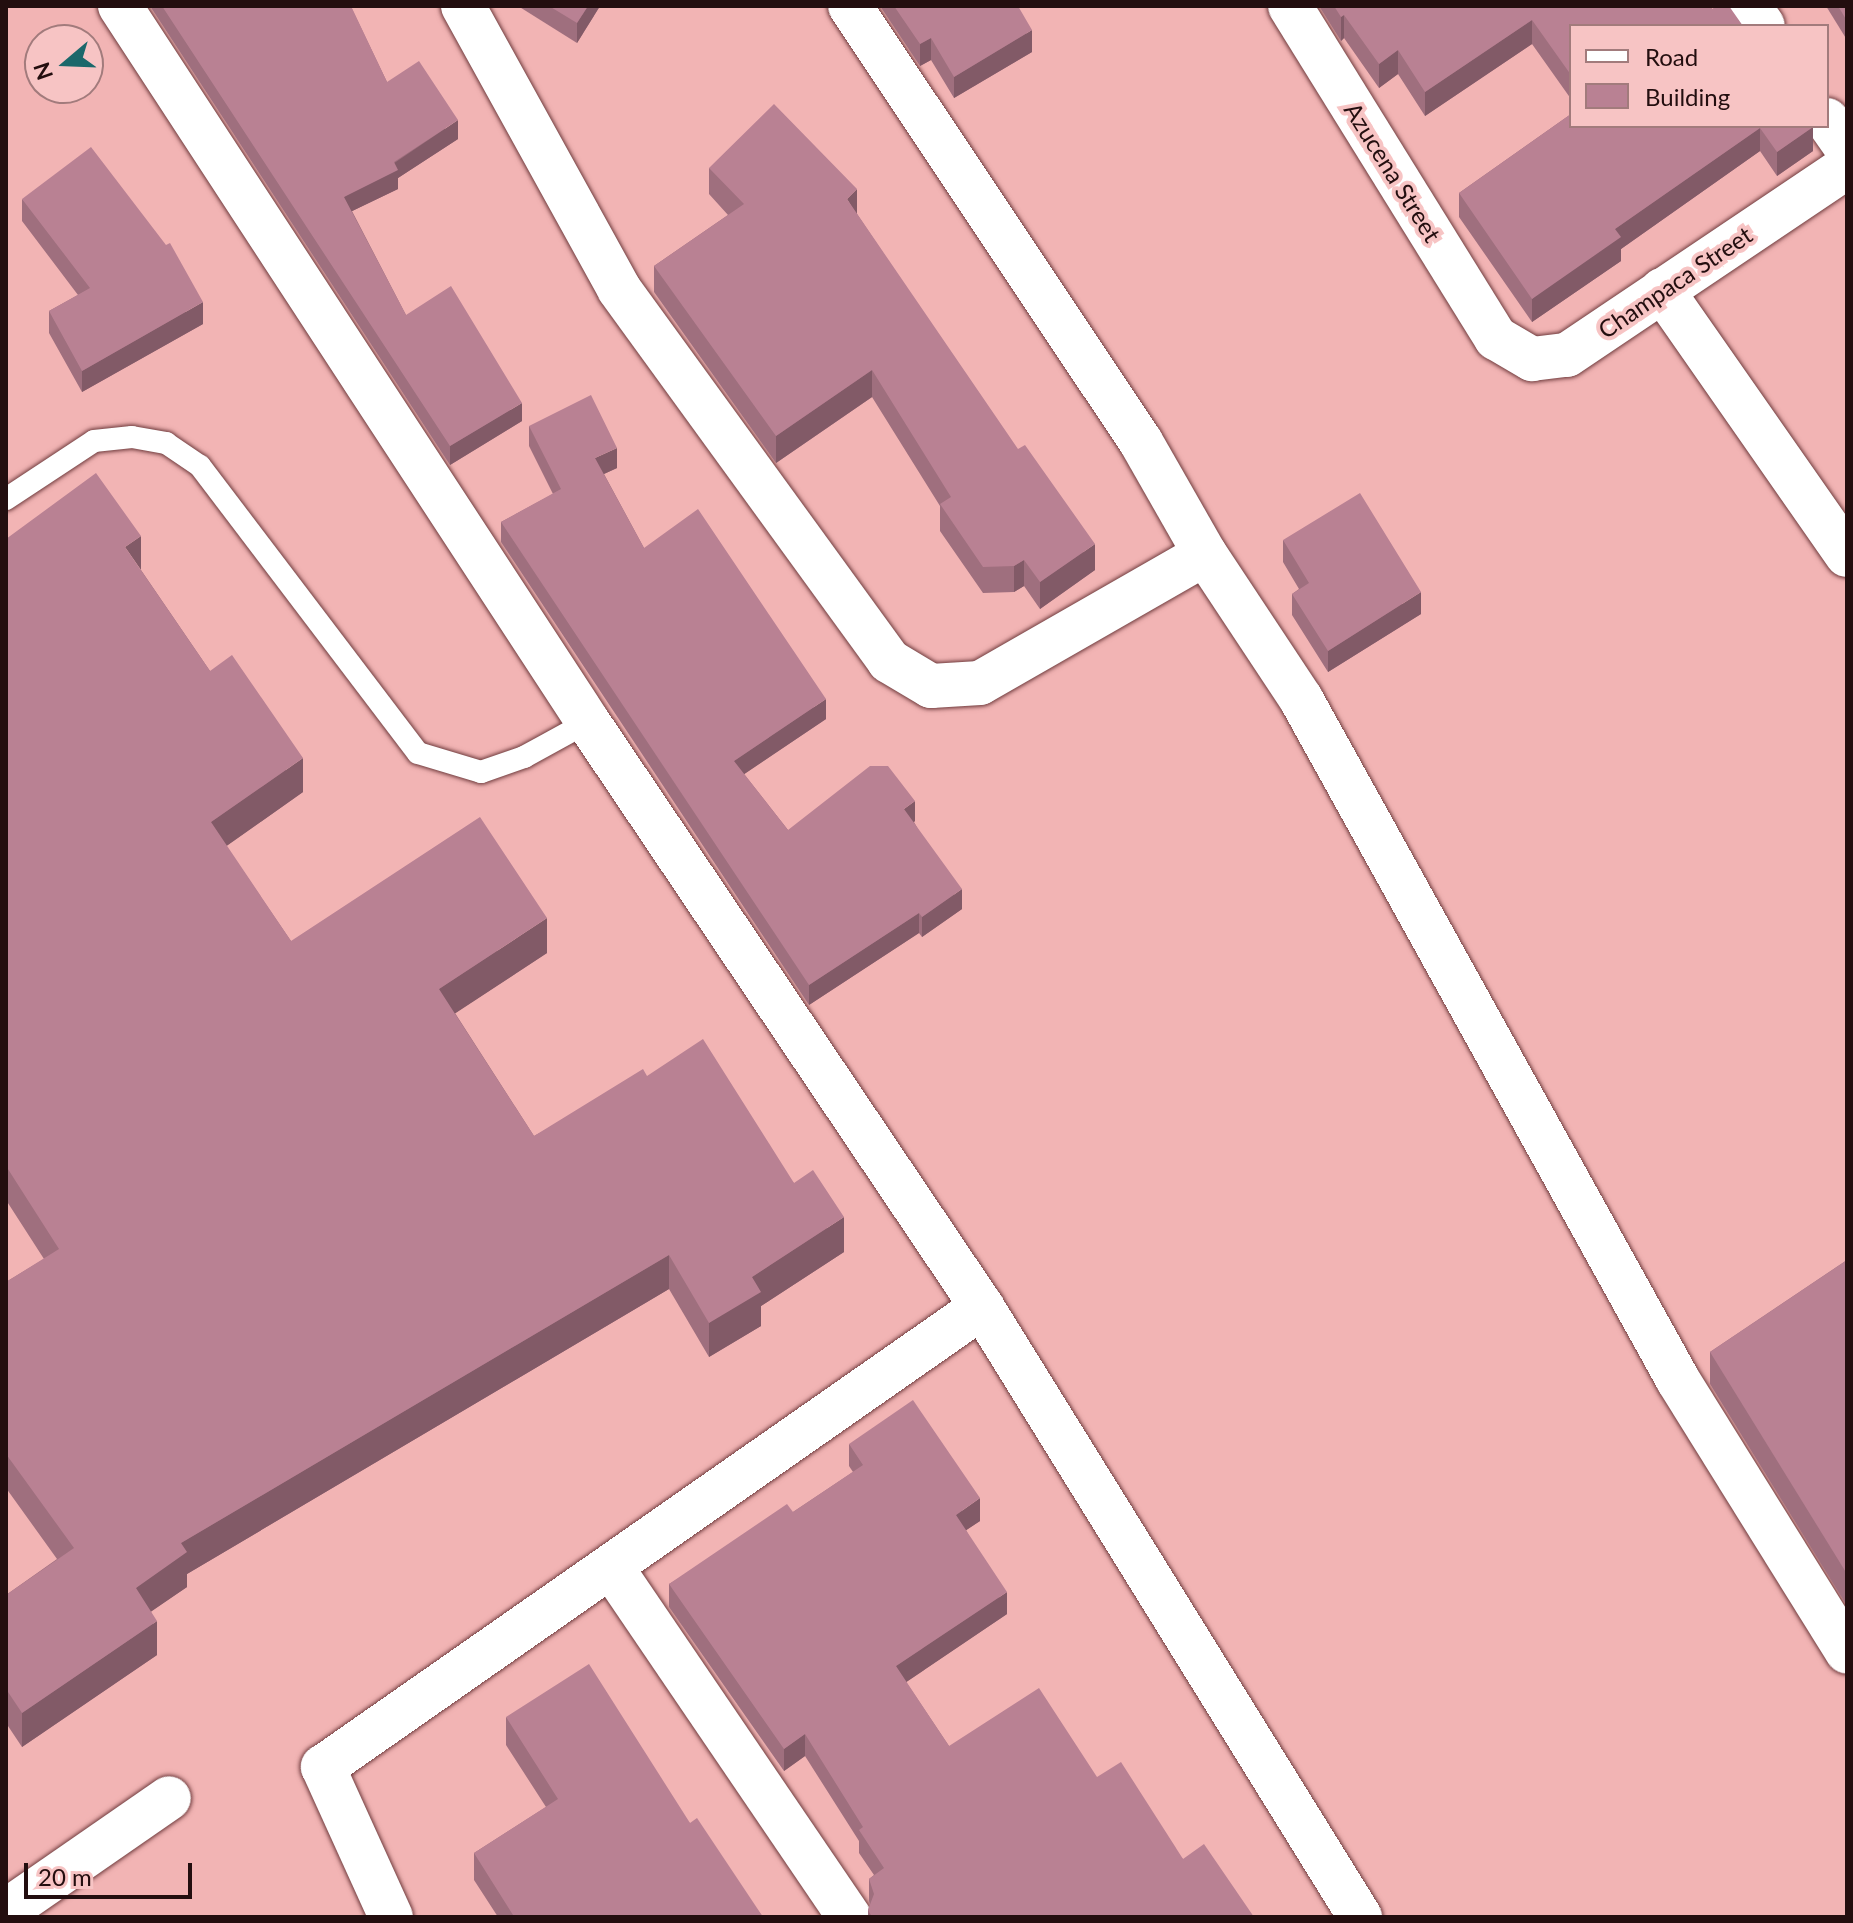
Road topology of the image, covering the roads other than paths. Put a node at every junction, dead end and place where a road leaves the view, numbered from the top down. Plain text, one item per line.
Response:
1 (120, 6) edge
2 (463, 6) edge
3 (850, 6) edge
4 (1290, 6) edge
5 (1749, 6) edge
6 (1762, 24) edge
7 (1829, 123) edge
8 (1847, 149) edge
9 (1847, 167) edge
10 (1662, 290) junction
11 (1496, 338) joint
12 (6, 499) edge
13 (1205, 554) junction
14 (1847, 555) edge
15 (588, 722) junction
16 (982, 1307) junction
17 (612, 1568) junction
18 (1847, 1652) edge
19 (169, 1798) dead end
20 (6, 1911) edge
21 (391, 1917) edge
22 (849, 1917) edge
23 (1360, 1917) edge

1 - 15 street
2 - 13 street
3 - 13 street
4 - 11 street, Azucena Street
5 - 6 street
7 - 8 street
9 - 10 street, Champaca Street
10 - 11 street, Champaca Street
10 - 14 street
12 - 15 lane
13 - 18 street
15 - 16 street
16 - 17 street
16 - 23 street
17 - 21 street
17 - 22 street
19 - 20 street

